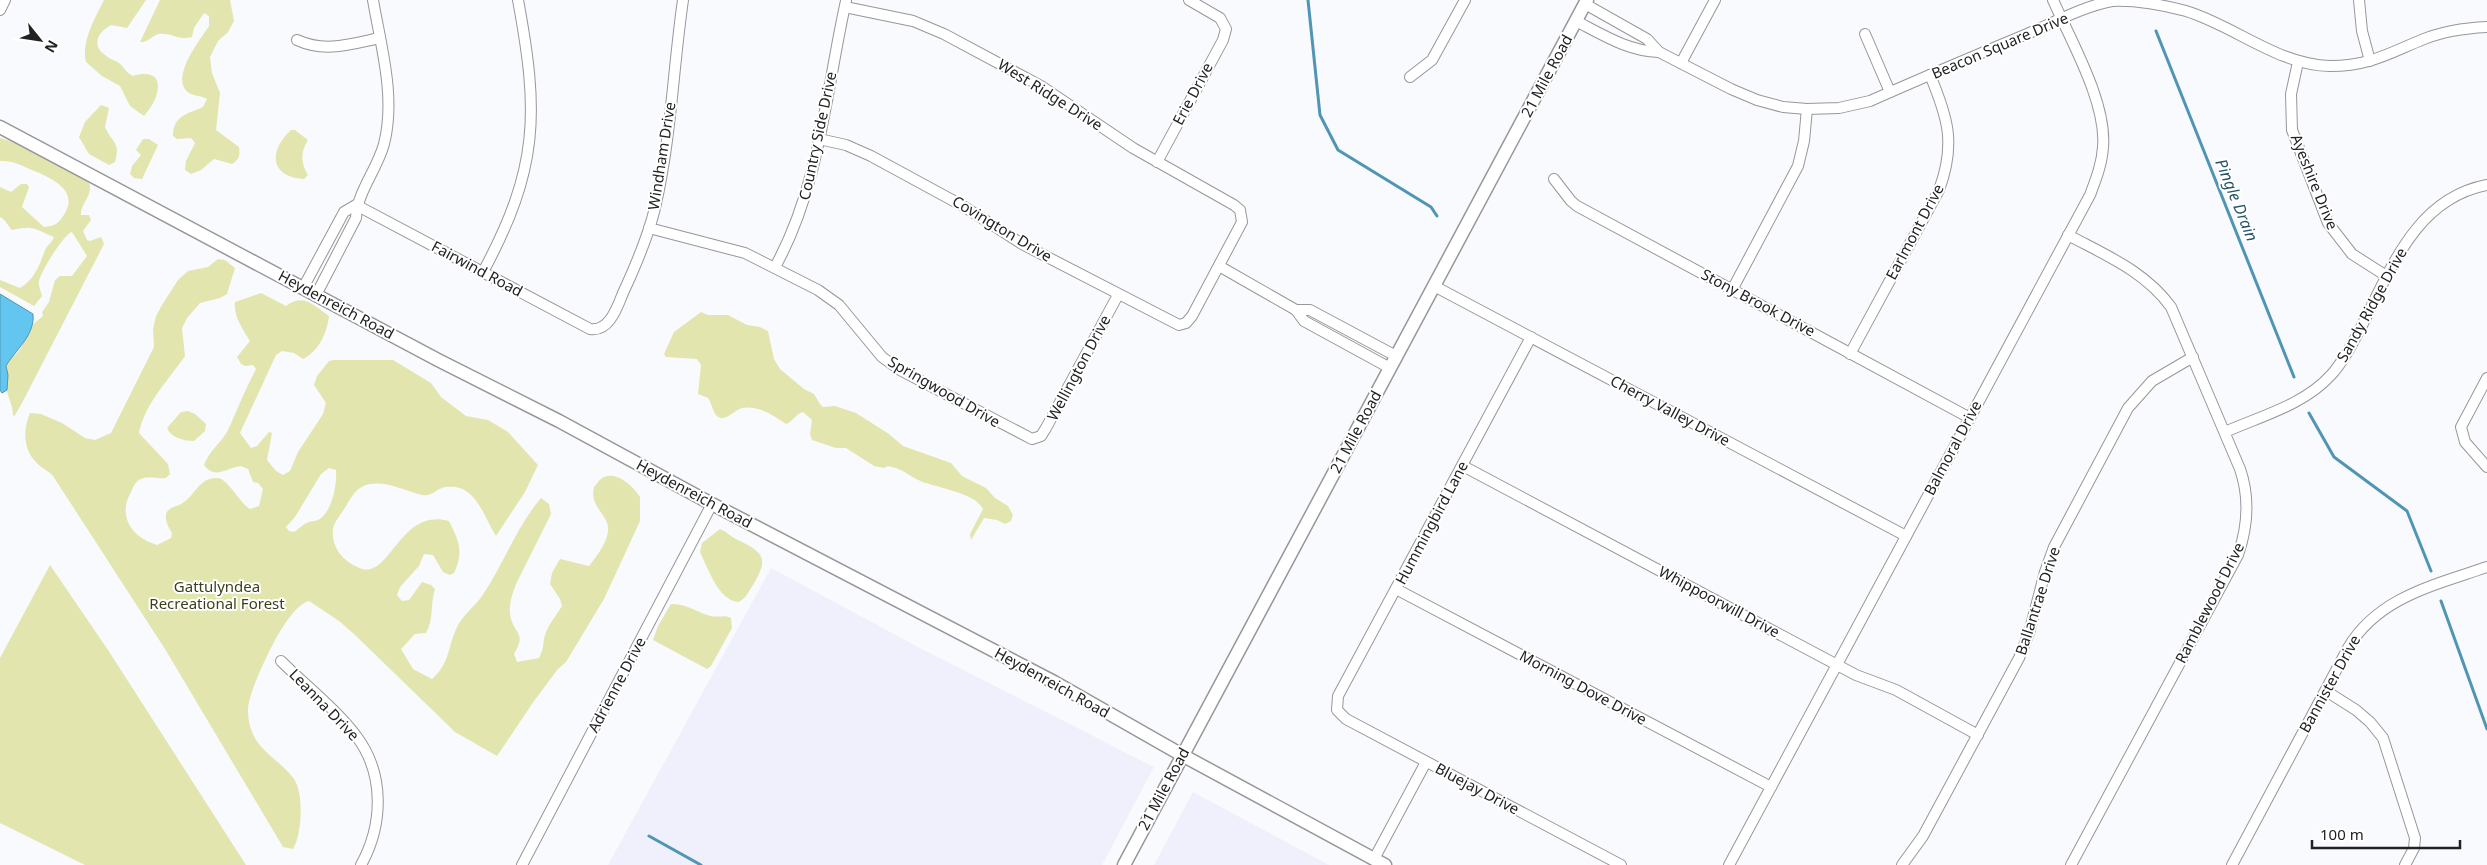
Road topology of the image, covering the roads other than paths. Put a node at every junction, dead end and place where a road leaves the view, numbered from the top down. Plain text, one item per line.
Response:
1 (5, 0) edge
2 (373, 0) edge
3 (518, 0) edge
4 (682, 0) edge
5 (1189, 0) edge
6 (1465, 0) edge
7 (1715, 0) edge
8 (2053, 0) edge
9 (2359, 0) edge
10 (1586, 2) edge
11 (846, 3) edge
12 (0, 10) edge
13 (2062, 19) junction
14 (1576, 21) junction
15 (2487, 27) edge
16 (1865, 34) dead end
17 (380, 38) junction
18 (297, 40) dead end
19 (1659, 52) junction
20 (2370, 61) junction
21 (2298, 62) junction
22 (1681, 63) junction
23 (1930, 75) junction
24 (1410, 77) dead end
25 (1890, 92) junction
26 (1806, 109) junction
27 (0, 126) edge
28 (818, 139) junction
29 (1157, 162) junction
30 (1554, 179) dead end
31 (2487, 185) edge
32 (356, 205) junction
33 (649, 228) junction
34 (2068, 235) junction
35 (1219, 266) junction
36 (775, 267) junction
37 (483, 272) junction
38 (2388, 277) junction
39 (1434, 286) junction
40 (303, 288) junction
41 (1732, 290) junction
42 (316, 294) junction
43 (1118, 295) junction
44 (1296, 310) junction
45 (598, 329) joint
46 (1531, 337) junction
47 (1850, 354) junction
48 (1396, 356) junction
49 (2193, 357) junction
50 (1390, 368) junction
51 (2487, 378) edge
52 (1970, 418) junction
53 (2225, 432) junction
54 (1036, 438) joint
55 (1463, 466) junction
56 (2487, 467) edge
57 (712, 504) junction
58 (1906, 536) junction
59 (2487, 567) edge
60 (1396, 589) junction
61 (281, 662) dead end
62 (1837, 664) junction
63 (2326, 690) junction
64 (1337, 710) joint
65 (1978, 735) junction
66 (1182, 756) junction
67 (1426, 762) junction
68 (1771, 787) junction
69 (1380, 862) edge
70 (361, 865) edge
71 (522, 865) edge
72 (1124, 865) edge
73 (1620, 865) edge
74 (1729, 865) edge
75 (1902, 865) edge
76 (2071, 865) edge
77 (2232, 865) edge
78 (2405, 865) edge

1 - 12 street
2 - 17 street
3 - 37 street
4 - 33 street, Windham Drive
5 - 29 street, Erie Drive
6 - 24 street
7 - 22 street
8 - 13 street, Balmoral Drive
9 - 20 street
10 - 14 street, 21 Mile Road
10 - 19 street, Beacon Square Drive
11 - 28 street, Country Side Drive
11 - 29 street, West Ridge Drive
13 - 21 street, Beacon Square Drive
13 - 23 street, Beacon Square Drive
13 - 34 street, Balmoral Drive
14 - 19 street, Beacon Square Drive
14 - 39 street, 21 Mile Road
15 - 20 street, Beacon Square Drive
16 - 25 street
17 - 18 street
17 - 32 street
19 - 22 street, Beacon Square Drive
20 - 21 street, Beacon Square Drive
21 - 38 street, Ayeshire Drive
22 - 26 street, Beacon Square Drive
23 - 25 street, Beacon Square Drive
23 - 47 street, Earlmont Drive
25 - 26 street, Beacon Square Drive
26 - 41 street
27 - 40 street, Heydenreich Road
28 - 36 street, Country Side Drive
28 - 43 street, Covington Drive
29 - 35 street, West Ridge Drive
30 - 41 street, Stony Brook Drive
31 - 38 street, Sandy Ridge Drive
32 - 37 street, Fairwind Road
32 - 40 street
32 - 42 street
33 - 36 street, Springwood Drive
33 - 45 street, Windham Drive
34 - 49 street, Ramblewood Drive
34 - 52 street, Balmoral Drive
35 - 43 street, Covington Drive
35 - 44 street
36 - 54 street, Springwood Drive
37 - 45 street, Fairwind Road
38 - 53 street, Sandy Ridge Drive
39 - 46 street, Cherry Valley Drive
39 - 48 street, 21 Mile Road
40 - 42 street, Heydenreich Road
41 - 47 street, Stony Brook Drive
42 - 57 street, Heydenreich Road
43 - 54 street, Wellington Drive
44 - 48 street
44 - 50 street
46 - 55 street, Hummingbird Lane
46 - 58 street, Cherry Valley Drive
47 - 52 street, Stony Brook Drive
48 - 50 street, 21 Mile Road
49 - 53 street, Ramblewood Drive
49 - 65 street, Ballantrae Drive
50 - 66 street, 21 Mile Road
51 - 56 street
52 - 58 street, Balmoral Drive
53 - 76 street, Ramblewood Drive
55 - 60 street, Hummingbird Lane
55 - 62 street, Whippoorwill Drive
57 - 66 street, Heydenreich Road
57 - 71 street, Adrienne Drive
58 - 62 street, Balmoral Drive
59 - 63 street, Bannister Drive
60 - 64 street, Hummingbird Lane
60 - 68 street, Morning Dove Drive
61 - 70 street, Leanna Drive
62 - 65 street, Whippoorwill Drive
62 - 68 street, Balmoral Drive
63 - 77 street, Bannister Drive
63 - 78 street
64 - 67 street, Bluejay Drive
65 - 75 street, Ballantrae Drive
66 - 69 street, Heydenreich Road
66 - 72 street, 21 Mile Road
67 - 69 street
67 - 73 street, Bluejay Drive
68 - 74 street, Balmoral Drive

